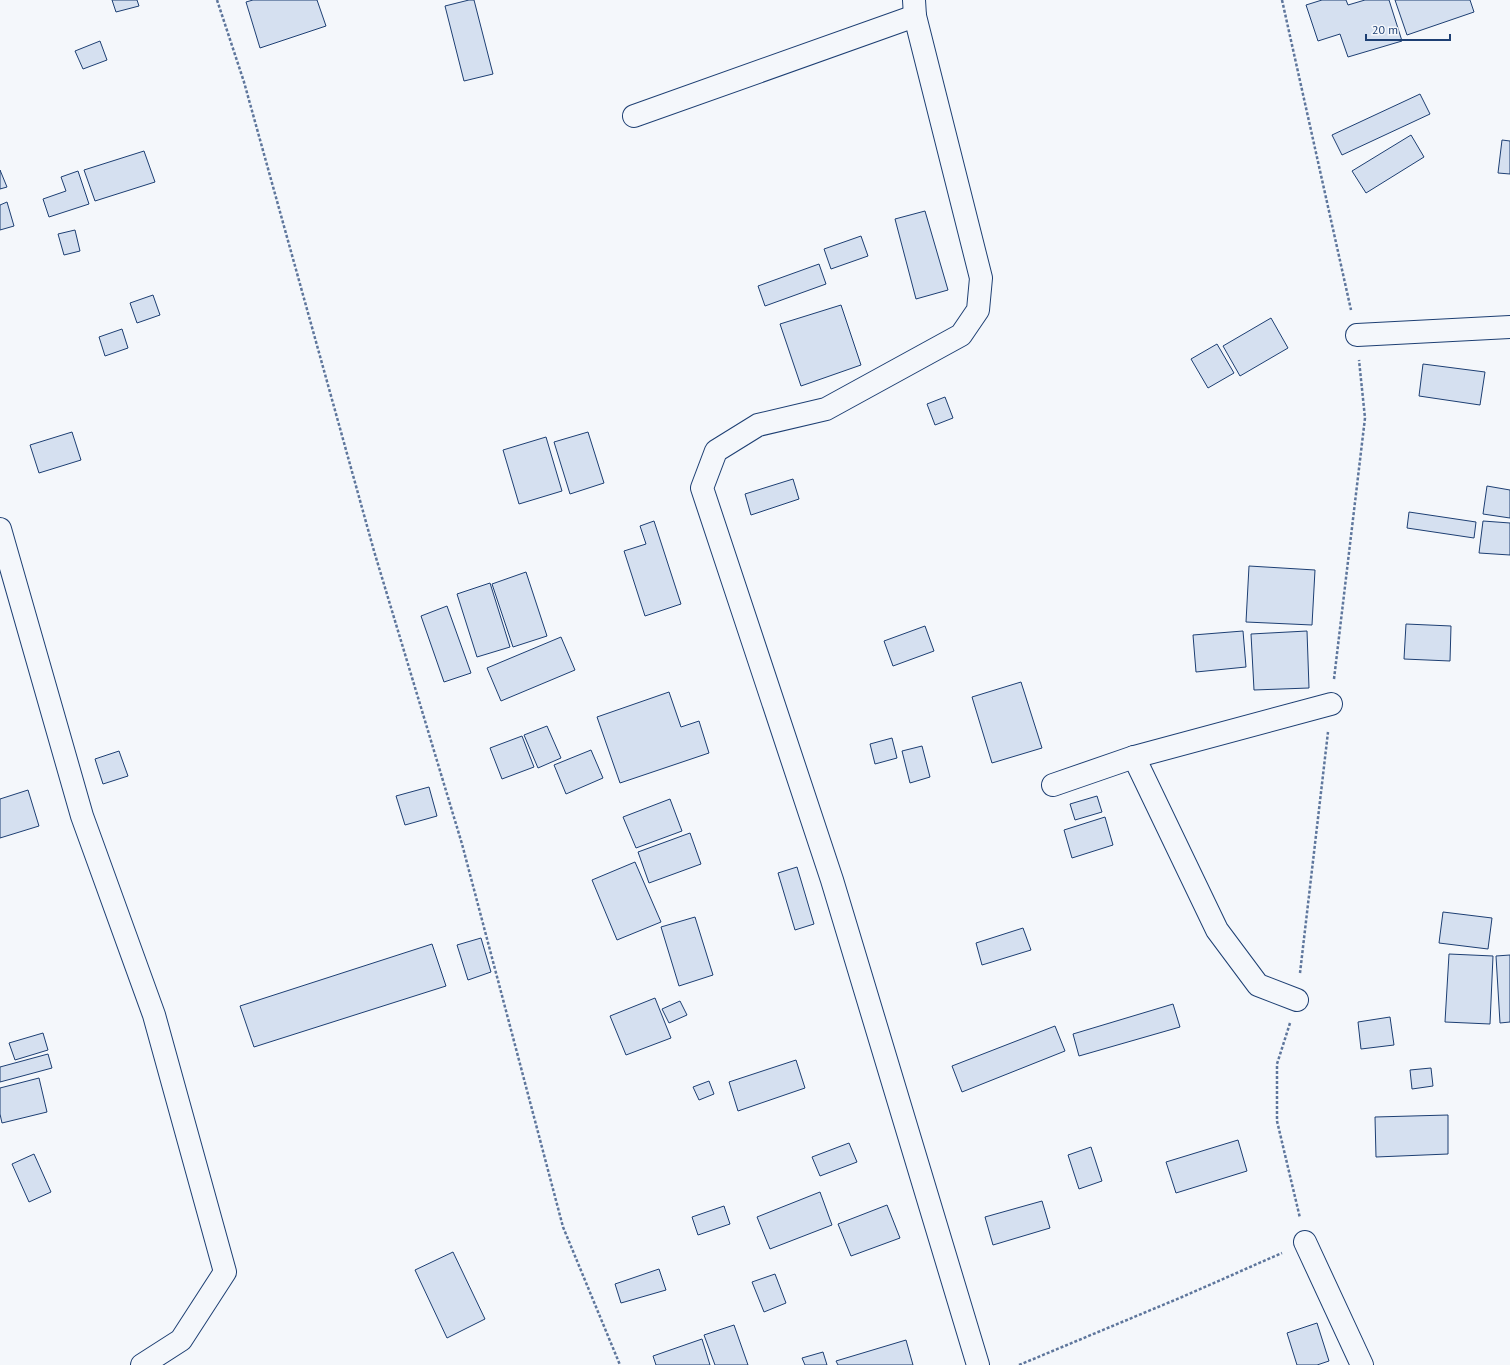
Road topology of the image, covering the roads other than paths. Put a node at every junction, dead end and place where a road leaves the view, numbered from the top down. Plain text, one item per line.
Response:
1 (914, 8) edge
2 (634, 116) dead end
3 (1510, 328) edge
4 (1357, 335) road end
5 (0, 529) edge
6 (1331, 704) road end
7 (1134, 757) junction
8 (1053, 785) dead end
9 (1297, 1000) road end
10 (1305, 1242) road end
11 (142, 1365) edge
12 (978, 1365) edge
13 (1362, 1365) edge

1 - 2 street
1 - 12 street
3 - 4 street
5 - 11 street
6 - 7 street
7 - 8 street
7 - 9 street
10 - 13 street

